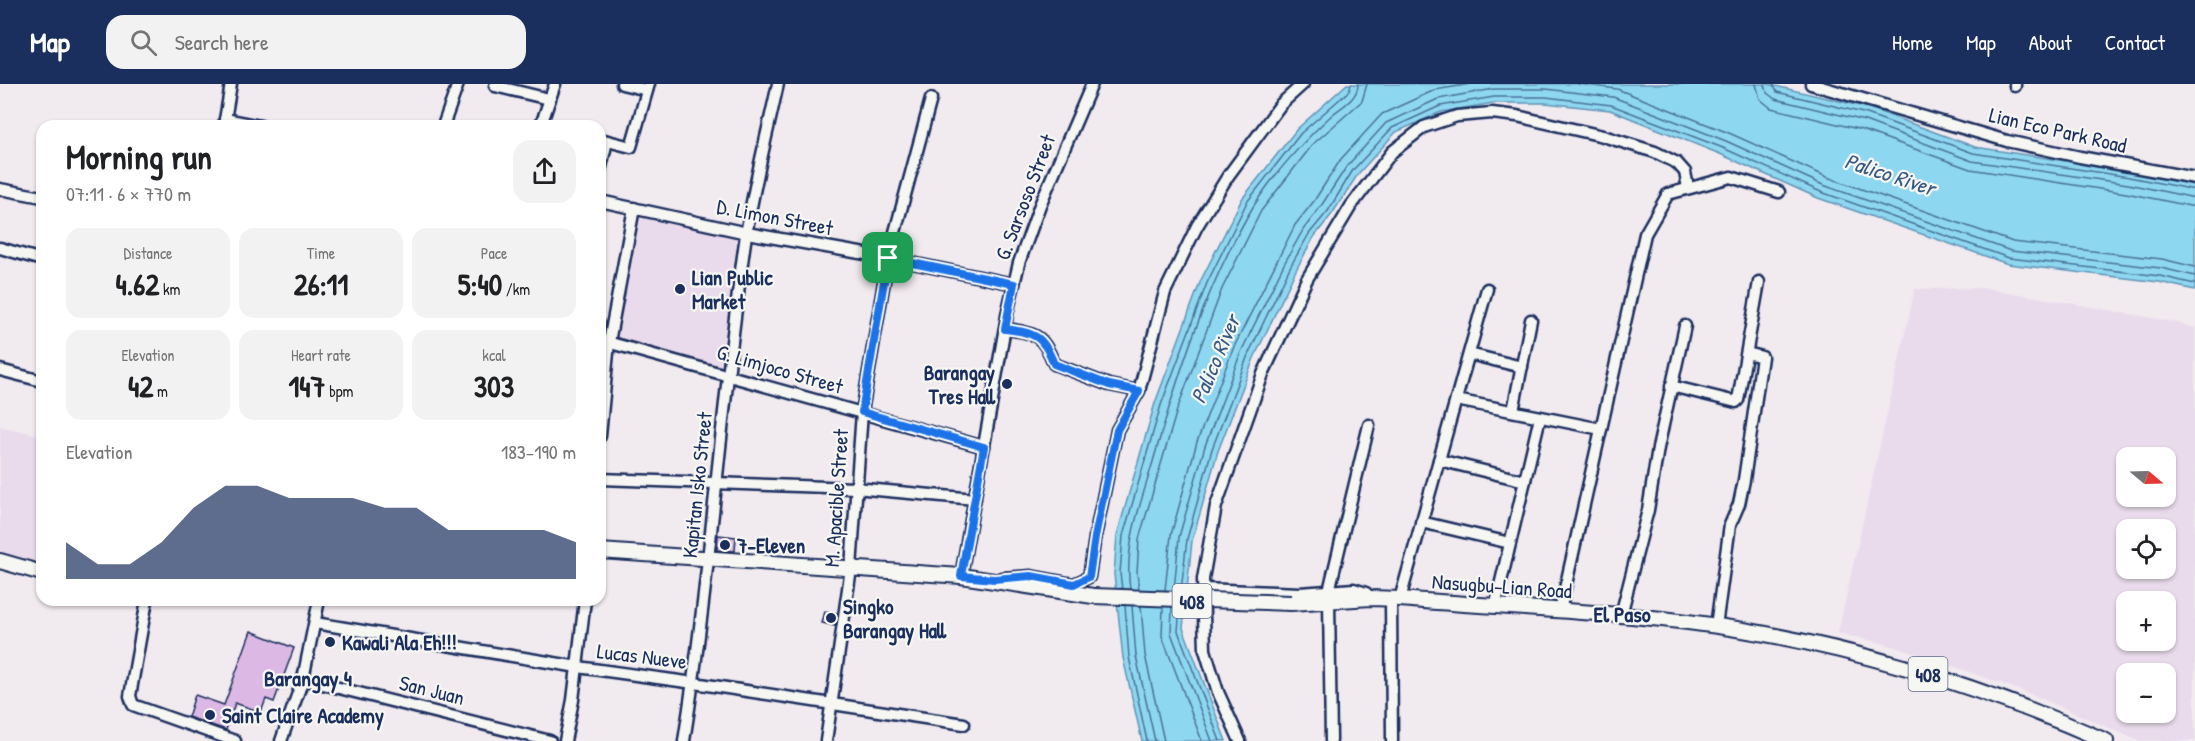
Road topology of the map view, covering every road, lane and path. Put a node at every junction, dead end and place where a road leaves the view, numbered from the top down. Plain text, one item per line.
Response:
1 (231, 84) edge
2 (458, 84) edge
3 (496, 84) edge
4 (555, 84) edge
5 (622, 84) edge
6 (778, 84) edge
7 (1092, 84) edge
8 (1303, 84) edge
9 (1811, 84) edge
10 (648, 87) edge
11 (549, 99) junction
12 (931, 99) dead end
13 (225, 120) edge
14 (445, 120) edge
15 (542, 120) edge
16 (606, 141) edge
17 (2195, 178) edge
18 (1688, 188) junction
19 (0, 189) edge
20 (1779, 192) dead end
21 (36, 196) edge
22 (606, 202) edge
23 (634, 208) junction
24 (747, 233) junction
25 (0, 248) edge
26 (36, 258) edge
27 (888, 258) junction
28 (1759, 282) dead end
29 (1014, 284) junction
30 (1487, 289) dead end
31 (1531, 320) dead end
32 (1685, 326) dead end
33 (1005, 329) junction
34 (606, 336) edge
35 (606, 341) edge
36 (1747, 353) junction
37 (1469, 354) junction
38 (1522, 368) junction
39 (0, 370) edge
40 (728, 375) junction
41 (36, 379) edge
42 (1671, 386) junction
43 (1139, 391) junction
44 (1456, 400) junction
45 (1514, 411) junction
46 (862, 412) junction
47 (1540, 417) junction
48 (1369, 425) dead end
49 (1601, 429) junction
50 (984, 447) junction
51 (1439, 460) junction
52 (606, 479) edge
53 (1525, 481) junction
54 (718, 484) junction
55 (855, 488) junction
56 (975, 499) junction
57 (1421, 522) junction
58 (1510, 543) junction
59 (606, 551) edge
60 (709, 559) junction
61 (0, 561) edge
62 (851, 568) junction
63 (36, 571) edge
64 (961, 576) junction
65 (994, 579) junction
66 (1203, 589) junction
67 (1329, 596) junction
68 (1396, 599) junction
69 (146, 606) edge
70 (318, 606) edge
71 (584, 606) edge
72 (1495, 607) junction
73 (1560, 611) junction
74 (1621, 615) junction
75 (315, 623) junction
76 (1716, 626) junction
77 (578, 668) junction
78 (303, 679) junction
79 (694, 683) junction
80 (832, 705) junction
81 (964, 724) dead end
82 (235, 741) edge
83 (281, 741) edge
84 (550, 741) edge
85 (565, 741) edge
86 (684, 741) edge
87 (826, 741) edge
88 (1240, 741) edge
89 (1331, 741) edge
90 (1392, 741) edge
91 (2106, 741) edge

1 - 13 street
2 - 14 street
3 - 11 street
4 - 11 street
5 - 10 street
6 - 24 street, Kapitan Isko Street
7 - 29 street, G. Sarsoso Street
8 - 43 street
9 - 17 street, Lian Eco Park Road
10 - 16 street
11 - 15 street
12 - 27 street, M. Apacible Street
18 - 20 street
18 - 49 street
18 - 66 street
19 - 21 street
22 - 23 street, D. Limon Street
23 - 24 street, D. Limon Street
23 - 34 street
24 - 27 street, D. Limon Street
24 - 40 street, Kapitan Isko Street
25 - 26 street
27 - 29 street, D. Limon Street
27 - 46 street, M. Apacible Street
28 - 36 street
29 - 33 street, G. Sarsoso Street
30 - 37 street
31 - 38 street
32 - 42 street
33 - 43 street
33 - 50 street, G. Sarsoso Street
35 - 40 street, G. Limjoco Street
36 - 42 street
36 - 76 street
37 - 38 street
37 - 44 street
38 - 45 street
39 - 41 street
40 - 46 street, G. Limjoco Street
40 - 54 street, Kapitan Isko Street
42 - 74 street
43 - 65 street
44 - 45 street
44 - 51 street
45 - 47 street
46 - 50 street, G. Limjoco Street
46 - 55 street, M. Apacible Street
47 - 49 street
47 - 53 street
48 - 67 street
49 - 73 street
50 - 56 street, G. Sarsoso Street
51 - 53 street
51 - 57 street
52 - 54 street
53 - 58 street
54 - 55 street
54 - 60 street, Kapitan Isko Street
55 - 56 street
55 - 62 street, M. Apacible Street
56 - 64 street, G. Sarsoso Street
57 - 58 street
57 - 68 street
58 - 72 street
59 - 60 main road, 408
60 - 62 main road, 408
60 - 79 street, Kapitan Isko Street
61 - 63 main road
62 - 64 main road, 408
62 - 80 street, M. Apacible Street
64 - 65 main road, 408
65 - 67 main road, Nasugbu-Lian Road / 408, bridge
66 - 67 street
66 - 88 street
67 - 68 main road, Nasugbu-Lian Road / 408
67 - 89 street
68 - 72 main road, Nasugbu-Lian Road / 408
68 - 90 street
69 - 82 street
70 - 75 street
71 - 77 street
72 - 73 main road, Nasugbu-Lian Road / 408
73 - 74 main road, Nasugbu-Lian Road / 408
74 - 76 main road, Nasugbu-Lian Road / 408
75 - 77 street, Lucas Nueve
75 - 78 street
76 - 91 main road, Nasugbu-Lian Road / 408
77 - 79 street, Lucas Nueve
77 - 85 street
78 - 83 street
78 - 84 street, San Juan
79 - 80 street, Lucas Nueve
79 - 86 street, Kapitan Isko Street
80 - 81 street, Lucas Nueve
80 - 87 street, M. Apacible Street

